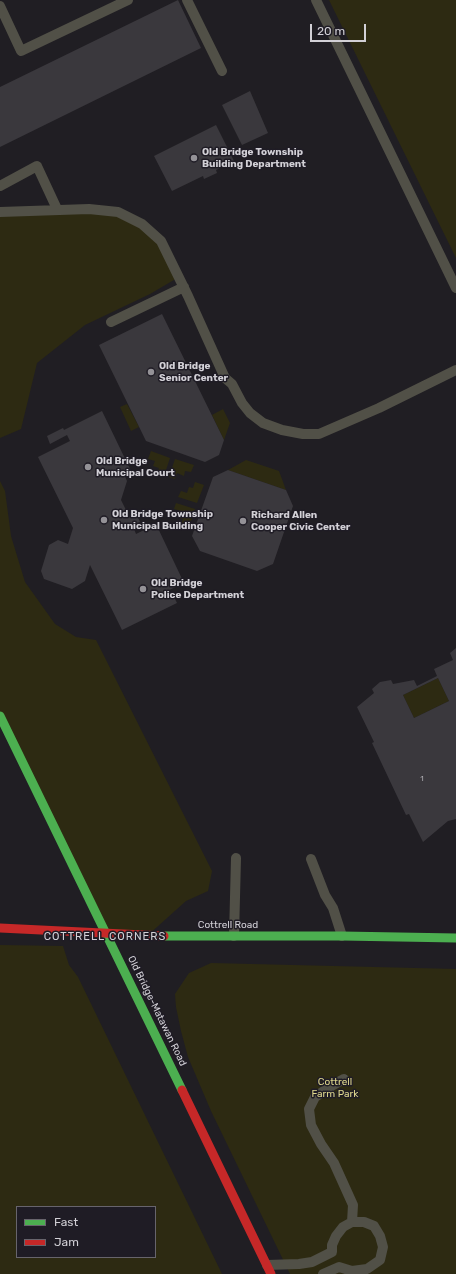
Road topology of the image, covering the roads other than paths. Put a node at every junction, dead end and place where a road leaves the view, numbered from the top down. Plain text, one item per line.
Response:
1 (128, 0) edge
2 (187, 0) edge
3 (316, 0) edge
4 (0, 6) edge
5 (222, 71) dead end
6 (0, 186) edge
7 (57, 209) junction
8 (0, 212) edge
9 (184, 287) junction
10 (456, 288) edge
11 (111, 322) dead end
12 (456, 370) edge
13 (0, 716) edge
14 (236, 858) dead end
15 (311, 859) dead end
16 (0, 928) edge
17 (107, 933) junction
18 (234, 936) junction
19 (342, 936) junction
20 (456, 938) edge
21 (344, 1079) dead end
22 (352, 1222) junction
23 (332, 1252) junction
24 (339, 1266) junction
25 (269, 1270) edge
26 (323, 1274) edge

1 - 4 lane
2 - 5 lane
3 - 10 lane
6 - 7 lane
7 - 8 lane
7 - 9 lane
9 - 11 lane
9 - 12 lane
13 - 17 main road, Old Bridge-Matawan Road
14 - 18 lane
15 - 19 lane
16 - 17 main road, Cottrell Road
17 - 18 main road, Cottrell Road
17 - 25 main road, Old Bridge-Matawan Road
18 - 19 main road, Cottrell Road
19 - 20 main road, Cottrell Road
21 - 22 lane
22 - 23 lane
22 - 24 lane
23 - 24 lane
23 - 25 lane
24 - 26 lane

